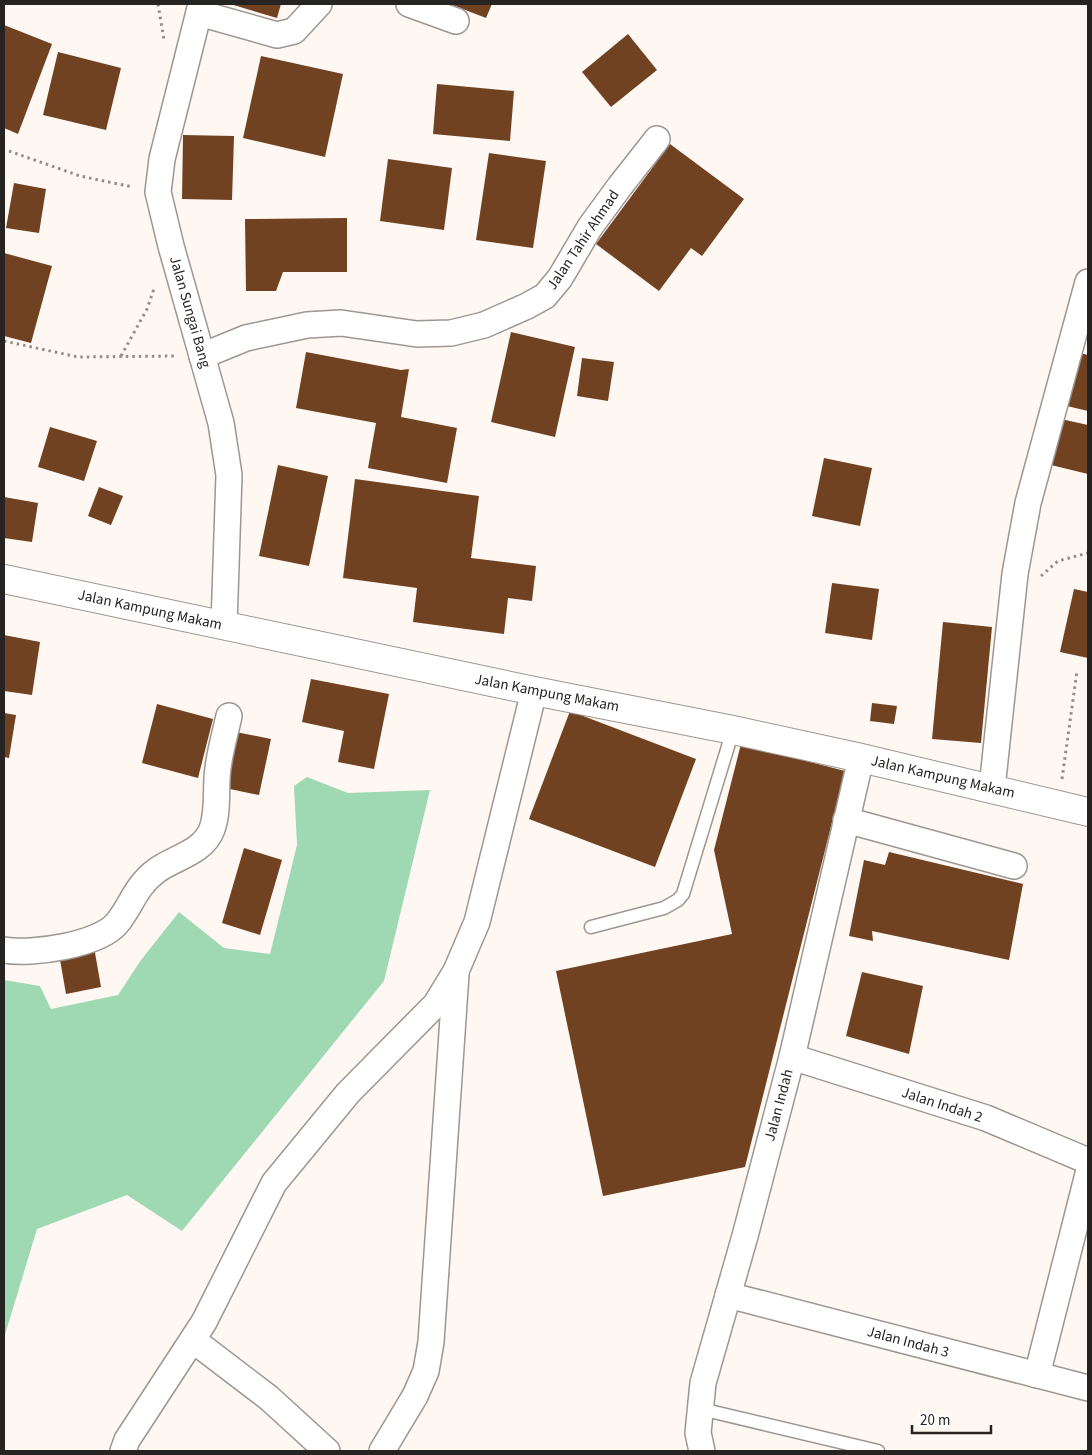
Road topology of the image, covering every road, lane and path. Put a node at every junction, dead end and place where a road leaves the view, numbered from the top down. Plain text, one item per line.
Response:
1 (319, 4) edge
2 (408, 4) edge
3 (200, 9) edge
4 (456, 21) dead end
5 (657, 140) dead end
6 (9, 151) dead end
7 (158, 192) junction
8 (171, 246) junction
9 (1088, 282) edge
10 (4, 341) edge
11 (1080, 348) edge
12 (121, 356) junction
13 (202, 356) junction
14 (1088, 553) edge
15 (4, 580) edge
16 (1012, 600) junction
17 (224, 625) junction
18 (1077, 671) dead end
19 (534, 691) junction
20 (229, 716) dead end
21 (733, 730) junction
22 (861, 758) junction
23 (992, 788) junction
24 (1058, 804) junction
25 (1088, 812) edge
26 (846, 820) junction
27 (1014, 866) dead end
28 (591, 927) dead end
29 (4, 950) edge
30 (456, 971) junction
31 (792, 1057) junction
32 (1088, 1161) edge
33 (1088, 1174) edge
34 (728, 1295) junction
35 (192, 1340) junction
36 (1037, 1375) junction
37 (1088, 1388) edge
38 (701, 1409) junction
39 (123, 1451) edge
40 (327, 1451) edge
41 (382, 1451) edge
42 (702, 1451) edge
43 (878, 1451) edge

1 - 3 street
2 - 4 street
3 - 7 street, Jalan Sungai Bang
5 - 13 street, Jalan Tahir Ahmad
6 - 7 path
7 - 8 street, Jalan Sungai Bang
8 - 12 path
8 - 13 street, Jalan Sungai Bang
9 - 11 street
10 - 12 path
11 - 16 street
12 - 13 path
13 - 17 street, Jalan Sungai Bang
14 - 16 path
15 - 17 street, Jalan Kampung Makam
16 - 23 street
17 - 19 street, Jalan Kampung Makam
18 - 24 path
19 - 21 street, Jalan Kampung Makam
19 - 30 street
20 - 29 street
21 - 22 street, Jalan Kampung Makam
21 - 28 lane
22 - 23 street, Jalan Kampung Makam
22 - 26 street, Jalan Indah
23 - 24 street, Jalan Kampung Makam
24 - 25 street, Jalan Kampung Makam
26 - 27 street
26 - 31 street, Jalan Indah
30 - 35 street
30 - 41 street
31 - 32 street, Jalan Indah 2
31 - 34 street, Jalan Indah
33 - 36 street
34 - 36 street, Jalan Indah 3
34 - 38 street, Jalan Indah
35 - 39 street
35 - 40 street
36 - 37 street, Jalan Indah 3
38 - 42 street, Jalan Indah
38 - 43 lane

